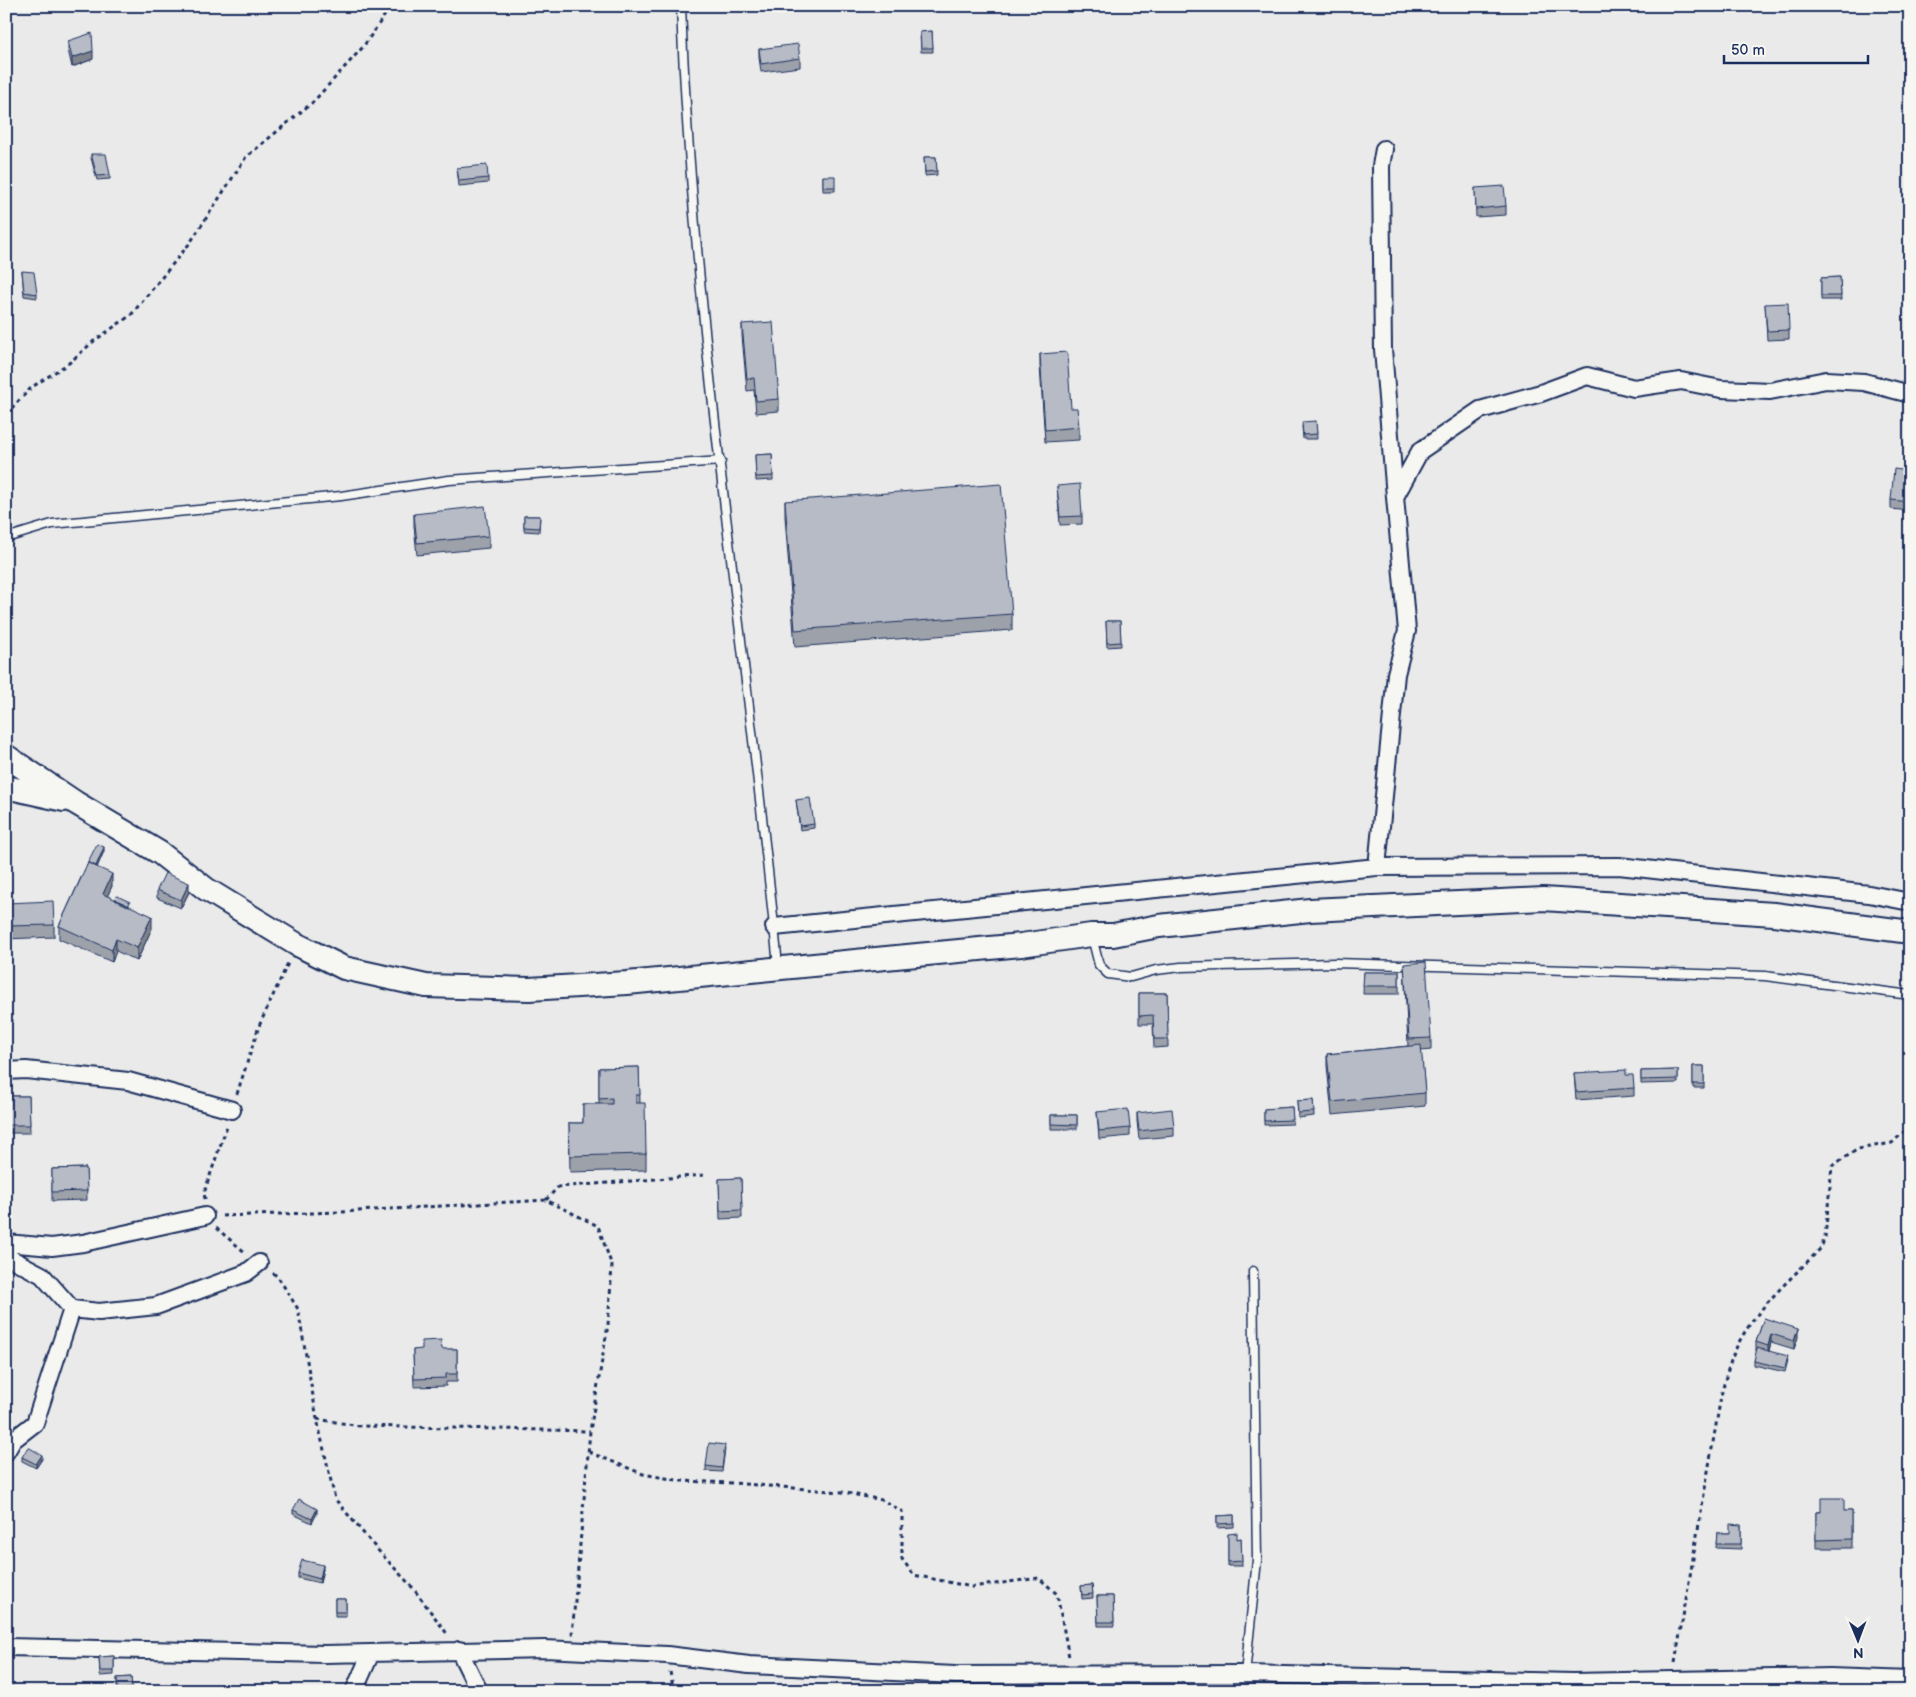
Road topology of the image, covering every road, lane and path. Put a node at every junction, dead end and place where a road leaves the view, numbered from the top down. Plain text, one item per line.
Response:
1 (391, 6) edge
2 (681, 6) edge
3 (1384, 149) dead end
4 (1910, 394) edge
5 (6, 414) edge
6 (721, 461) junction
7 (1395, 497) junction
8 (6, 538) edge
9 (6, 756) edge
10 (6, 787) edge
11 (76, 803) junction
12 (1377, 867) junction
13 (1910, 902) edge
14 (774, 927) junction
15 (1910, 932) edge
16 (1091, 935) junction
17 (296, 944) junction
18 (778, 968) junction
19 (1910, 995) edge
20 (6, 1071) edge
21 (232, 1110) junction
22 (1910, 1126) edge
23 (705, 1174) dead end
24 (546, 1200) junction
25 (205, 1216) junction
26 (6, 1243) edge
27 (6, 1256) edge
28 (259, 1263) junction
29 (1253, 1271) dead end
30 (72, 1310) junction
31 (317, 1419) junction
32 (590, 1431) junction
33 (6, 1452) edge
34 (589, 1452) junction
35 (6, 1647) edge
36 (459, 1650) junction
37 (571, 1650) junction
38 (371, 1653) junction
39 (1245, 1674) junction
40 (1072, 1675) junction
41 (1910, 1680) edge
42 (1672, 1681) junction
43 (1096, 1683) edge
44 (354, 1691) edge
45 (479, 1691) edge

1 - 5 path
2 - 6 lane
3 - 7 street
4 - 7 street
6 - 8 lane
6 - 14 lane
7 - 12 street
9 - 11 street
10 - 11 street
11 - 17 street
12 - 13 street
12 - 14 street
14 - 18 lane
15 - 16 street
16 - 18 street
16 - 19 lane
17 - 18 street
17 - 21 path
20 - 21 street
21 - 25 path
22 - 42 path
23 - 24 path
24 - 25 path
24 - 32 path
25 - 26 street
25 - 28 path
27 - 30 street
28 - 30 street
28 - 31 path
29 - 39 lane
30 - 33 street
31 - 32 path
31 - 36 path
32 - 34 path
34 - 37 path
34 - 40 path
35 - 38 street
36 - 37 street
36 - 38 street
36 - 45 street
37 - 40 street
38 - 44 street
39 - 42 street
39 - 43 street
40 - 43 street
41 - 42 street

